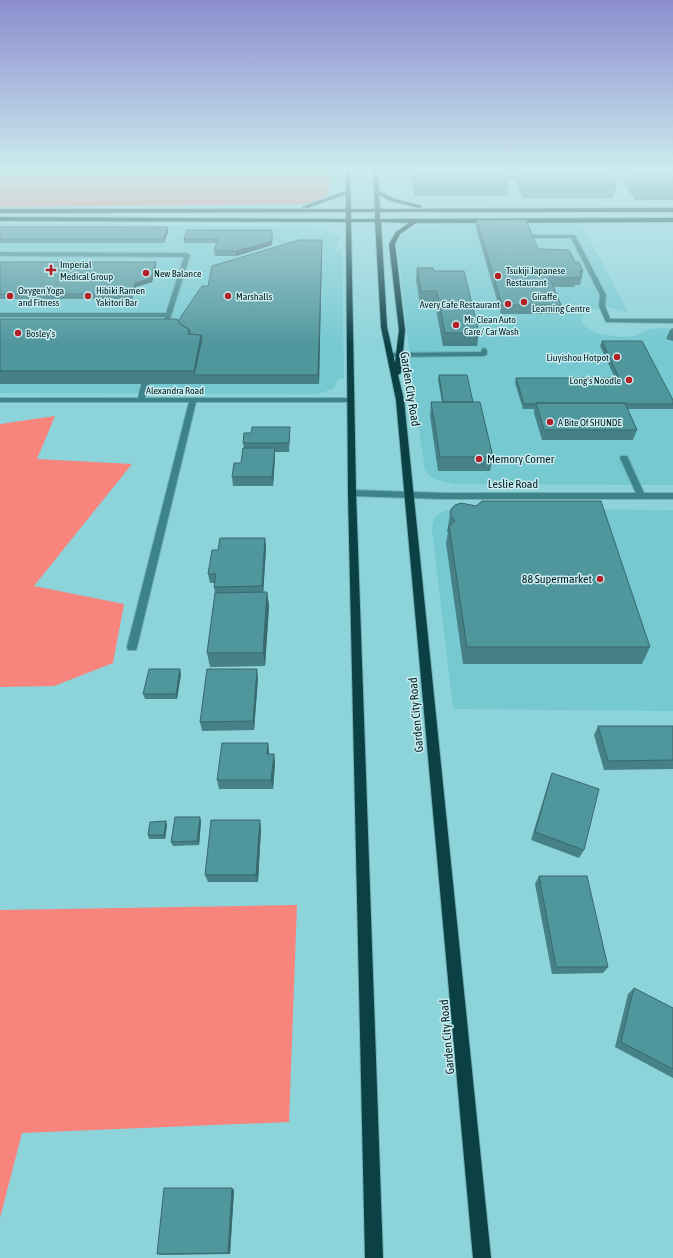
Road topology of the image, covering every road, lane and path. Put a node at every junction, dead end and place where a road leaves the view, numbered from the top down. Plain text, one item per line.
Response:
1 (349, 229) edge
2 (378, 229) edge
3 (403, 229) edge
4 (534, 236) edge
5 (0, 254) edge
6 (0, 315) edge
7 (168, 315) junction
8 (673, 322) edge
9 (163, 332) edge
10 (484, 350) dead end
11 (390, 355) junction
12 (400, 355) junction
13 (396, 377) junction
14 (145, 384) edge
15 (0, 400) edge
16 (141, 400) junction
17 (193, 400) junction
18 (350, 400) junction
19 (624, 458) dead end
20 (352, 493) junction
21 (409, 494) junction
22 (641, 496) junction
23 (673, 496) edge
24 (132, 647) dead end
25 (374, 1258) edge
26 (482, 1258) edge

1 - 18 main road
2 - 11 main road, Garden City Road
3 - 12 main road
4 - 8 street
5 - 7 street
6 - 7 street
7 - 9 street
10 - 12 street
11 - 12 street
11 - 13 main road, Garden City Road
12 - 13 main road
13 - 21 main road, Garden City Road
14 - 16 street
15 - 16 street, Alexandra Road
16 - 17 street, Alexandra Road
17 - 18 street, Alexandra Road
17 - 24 street
18 - 20 main road
19 - 22 street
20 - 21 street, Leslie Road
20 - 25 main road
21 - 22 street, Leslie Road
21 - 26 main road, Garden City Road
22 - 23 street, Leslie Road

